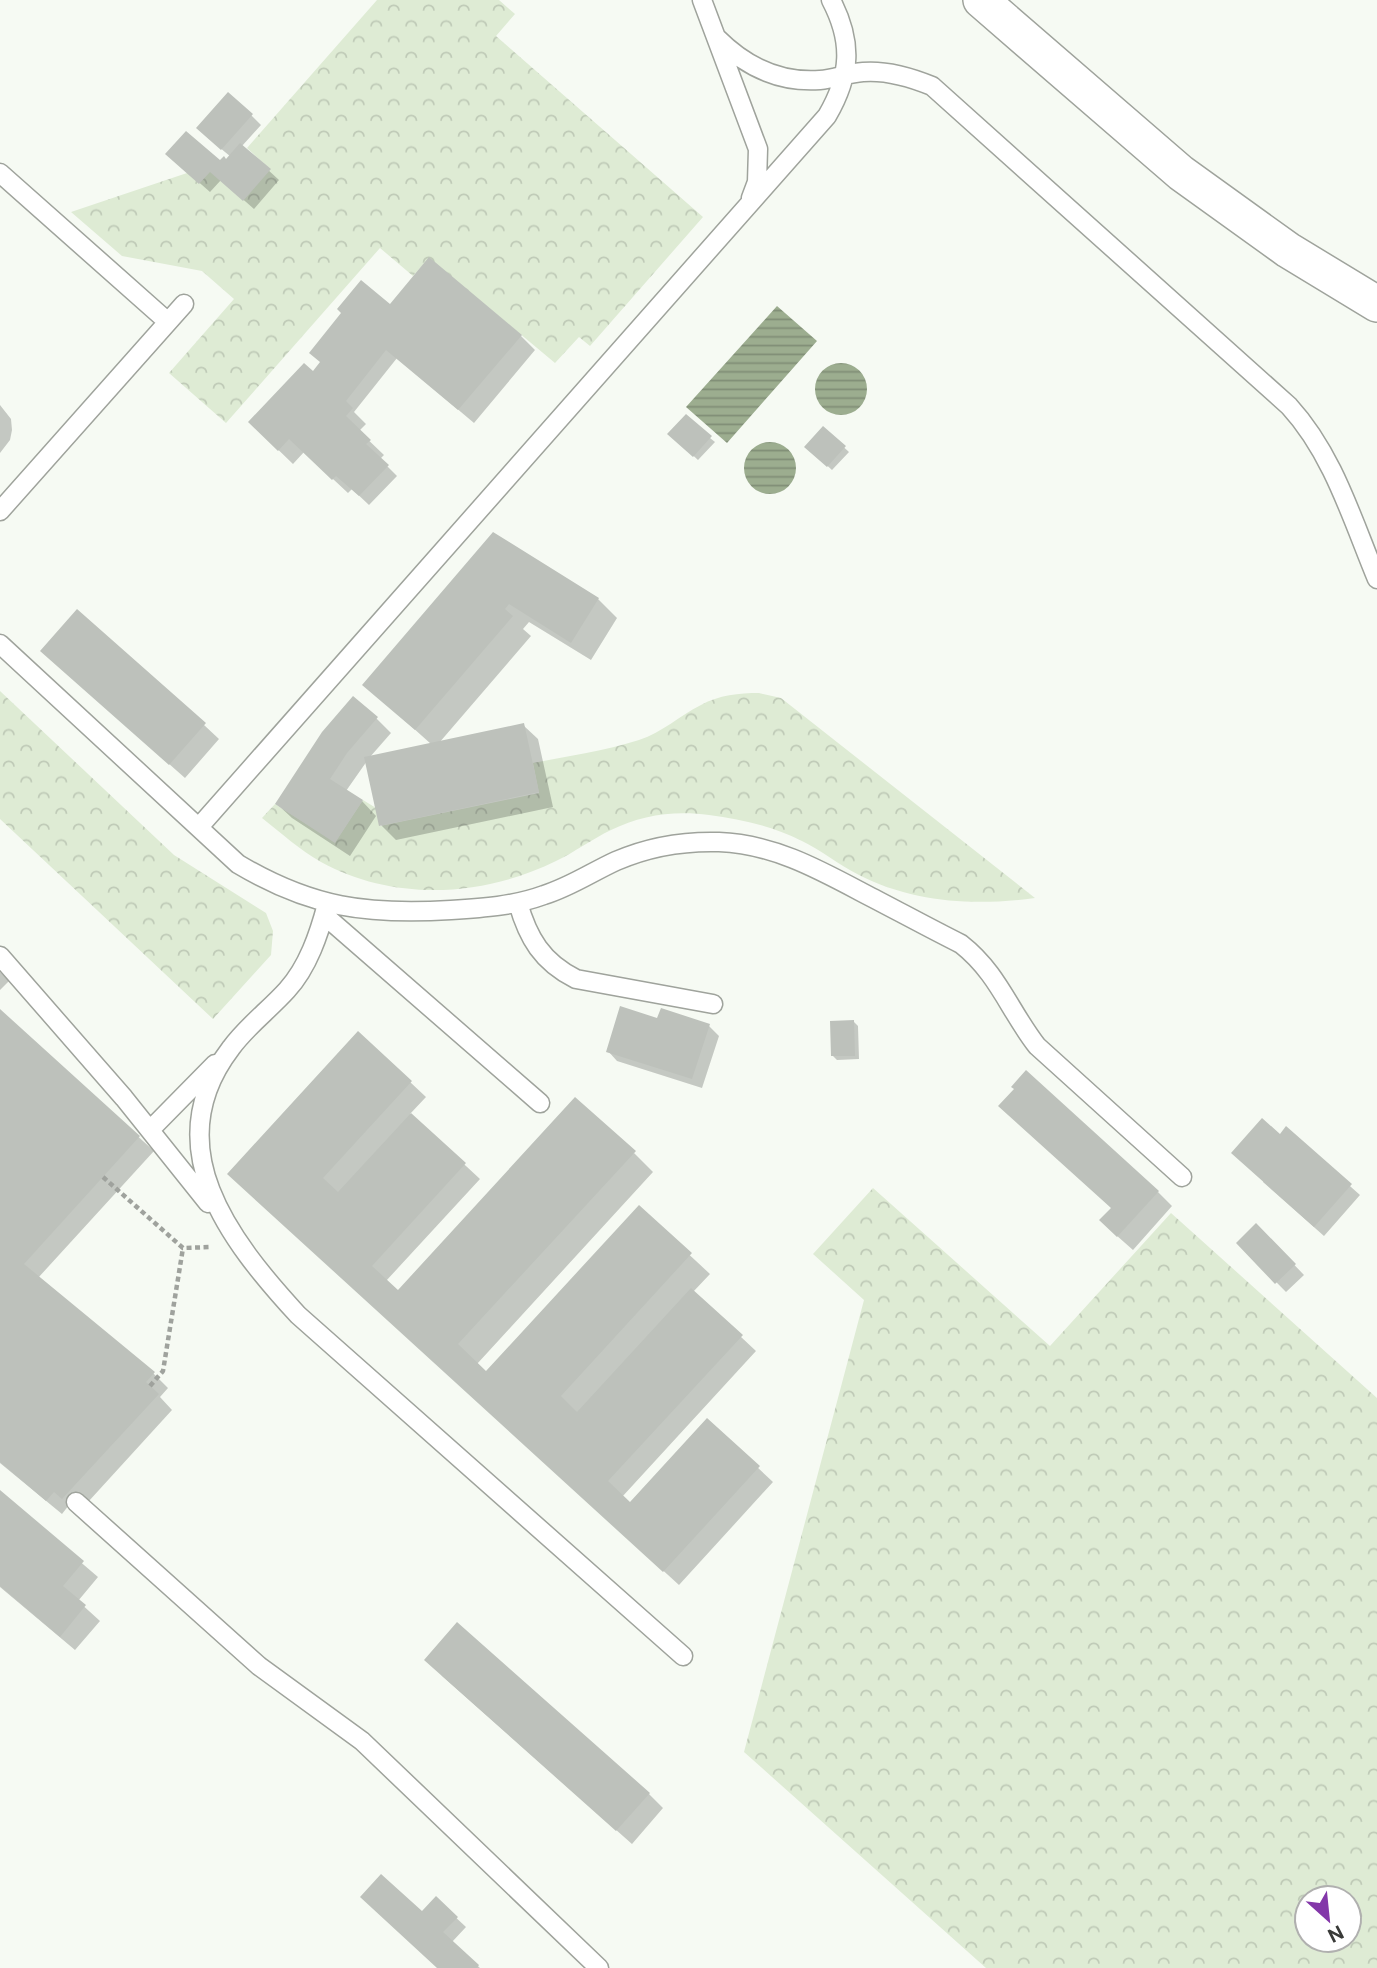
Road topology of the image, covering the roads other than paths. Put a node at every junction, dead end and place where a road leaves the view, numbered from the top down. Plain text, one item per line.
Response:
1 (702, 0) edge
2 (831, 0) edge
3 (981, 0) edge
4 (717, 38) junction
5 (844, 75) junction
6 (0, 173) edge
7 (744, 209) junction
8 (184, 304) dead end
9 (1377, 304) edge
10 (168, 322) junction
11 (0, 511) edge
12 (1377, 579) edge
13 (0, 644) edge
14 (199, 827) junction
15 (518, 902) junction
16 (326, 909) junction
17 (0, 956) edge
18 (713, 1004) dead end
19 (232, 1046) junction
20 (540, 1103) dead end
21 (150, 1130) junction
22 (1182, 1177) dead end
23 (243, 1247) junction
24 (76, 1502) dead end
25 (683, 1656) dead end
26 (598, 1968) edge

1 - 4 lane
2 - 5 lane
3 - 9 street
4 - 5 lane
4 - 7 lane
5 - 7 lane
5 - 12 lane
6 - 10 lane
7 - 14 lane
8 - 10 lane
10 - 11 lane
13 - 14 lane
14 - 16 lane
15 - 16 lane
15 - 18 lane
15 - 22 lane
16 - 19 lane
16 - 20 lane
17 - 21 lane
19 - 21 lane
19 - 23 lane
21 - 23 lane
23 - 25 lane
24 - 26 lane

